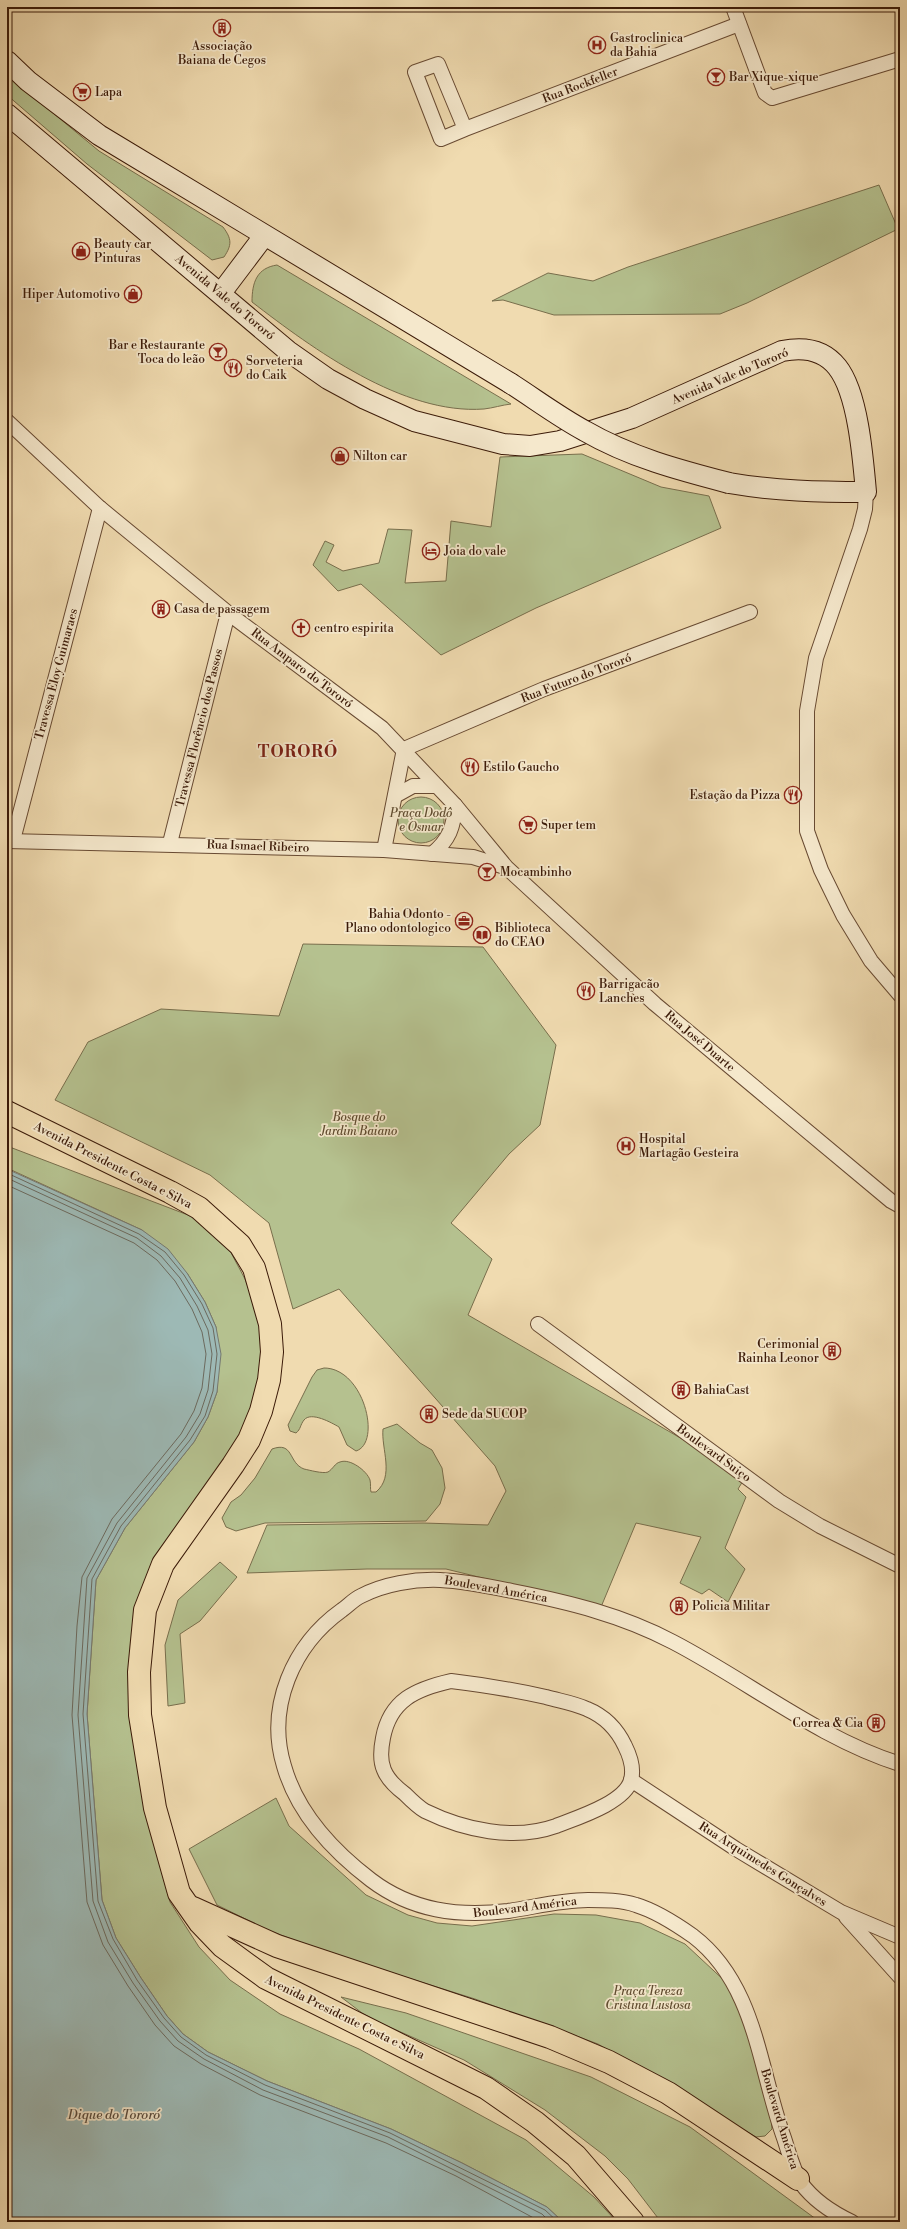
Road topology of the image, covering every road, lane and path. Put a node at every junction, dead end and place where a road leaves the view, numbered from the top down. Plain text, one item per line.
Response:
1 (733, 7) edge
2 (739, 24) junction
3 (900, 59) edge
4 (7, 61) edge
5 (7, 114) edge
6 (465, 129) junction
7 (264, 236) junction
8 (221, 293) junction
9 (7, 421) edge
10 (866, 492) junction
11 (100, 508) junction
12 (750, 612) dead end
13 (228, 613) junction
14 (404, 749) junction
15 (437, 786) junction
16 (395, 796) junction
17 (455, 805) junction
18 (10, 840) edge
19 (170, 843) junction
20 (384, 850) junction
21 (432, 854) junction
22 (507, 868) junction
23 (900, 995) edge
24 (7, 1112) edge
25 (900, 1206) edge
26 (538, 1324) dead end
27 (900, 1566) edge
28 (900, 1764) edge
29 (631, 1780) junction
30 (187, 1905) junction
31 (841, 1912) junction
32 (900, 1937) edge
33 (900, 1977) edge
34 (798, 2179) junction
35 (633, 2222) edge
36 (852, 2222) edge

1 - 2 street
2 - 3 street
2 - 6 street, Rua Rockfeller
4 - 7 street
5 - 8 street, Avenida Vale do Tororó
6 - 6 street, Rua Rockfeller
7 - 8 street
7 - 10 street, bridge
8 - 10 street, Avenida Vale do Tororó
9 - 11 street, Rua Amparo do Tororó
10 - 23 street
11 - 13 street, Rua Amparo do Tororó
11 - 18 street, Travessa Eloy Guimaraes
12 - 14 street, Rua Futuro do Tororó
13 - 14 street, Rua Amparo do Tororó
13 - 19 street, Travessa Florêncio dos Passos
14 - 15 street, Rua Amparo do Tororó
14 - 16 street
15 - 16 street
15 - 17 street, Rua Amparo do Tororó
16 - 20 street
17 - 21 street
17 - 22 street, Rua Amparo do Tororó
18 - 19 street, Rua Ismael Ribeiro
19 - 20 street, Rua Ismael Ribeiro
20 - 21 street, Rua Ismael Ribeiro
21 - 22 street, Rua Ismael Ribeiro
22 - 25 street, Rua José Duarte
24 - 30 main road, Avenida Presidente Costa e Silva
26 - 27 street, Boulevard Suiço
28 - 34 street, Boulevard América
29 - 29 street
29 - 31 street, Rua Arquimedes Gonçalves
30 - 34 main road
30 - 35 main road, Avenida Presidente Costa e Silva
31 - 32 street, Rua Arquimedes Gonçalves
31 - 33 street
34 - 36 street, Boulevard América

